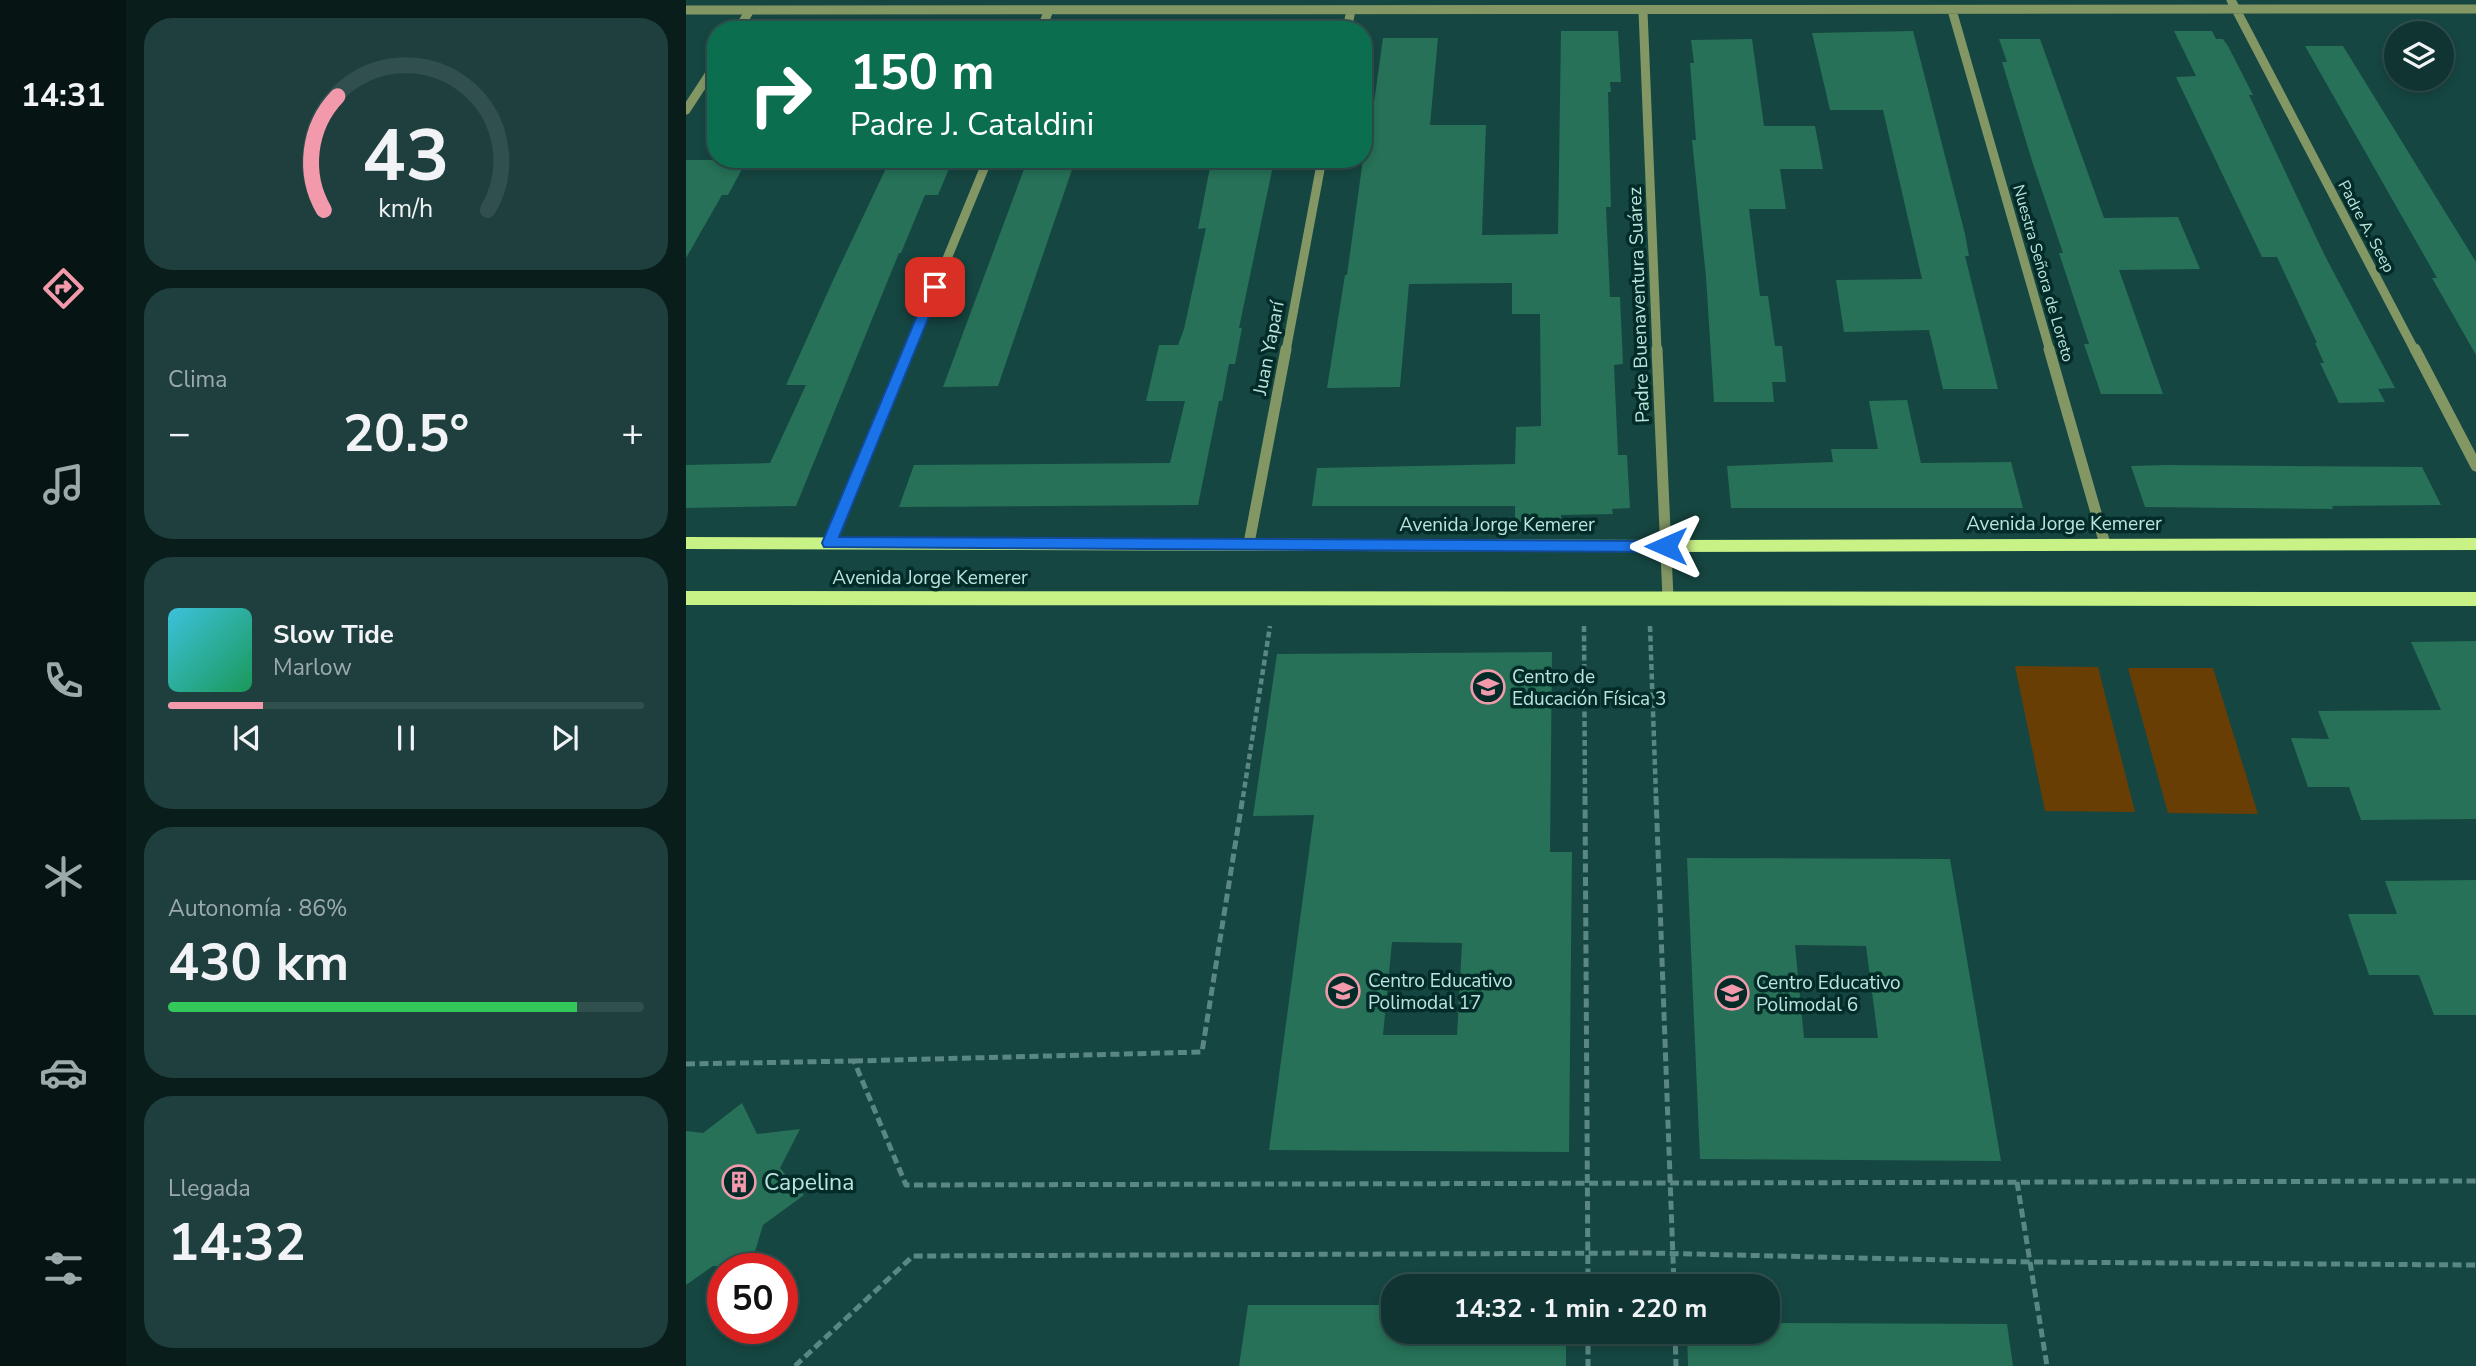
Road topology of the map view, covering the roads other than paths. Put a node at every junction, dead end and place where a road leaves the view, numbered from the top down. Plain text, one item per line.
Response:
1 (1737, 0) edge
2 (2233, 5) edge
3 (2476, 9) edge
4 (686, 10) edge
5 (750, 10) junction
6 (1049, 10) junction
7 (1351, 10) junction
8 (1643, 10) junction
9 (1952, 10) junction
10 (1722, 11) junction
11 (743, 21) edge
12 (1045, 21) edge
13 (1349, 21) edge
14 (707, 78) edge
15 (686, 110) edge
16 (984, 168) edge
17 (1320, 168) edge
18 (2476, 466) edge
19 (686, 543) edge
20 (830, 543) junction
21 (1249, 543) junction
22 (2105, 544) junction
23 (2476, 544) edge
24 (1666, 546) junction
25 (686, 598) edge
26 (1668, 598) junction
27 (2476, 599) edge

1 - 10 street
2 - 3 street
2 - 9 street
2 - 18 street, Padre A. Seep
4 - 5 street
5 - 6 street
5 - 11 street
6 - 7 street
6 - 12 street
7 - 8 street
7 - 13 street
8 - 10 street
8 - 24 street, Padre Buenaventura Suárez
9 - 10 street
9 - 22 street, Nuestra Señora de Loreto
14 - 15 street
16 - 20 street
17 - 21 street, Juan Yaparí
19 - 20 main road, Avenida Jorge Kemerer
20 - 21 main road, Avenida Jorge Kemerer
21 - 24 main road, Avenida Jorge Kemerer
22 - 23 main road, Avenida Jorge Kemerer
22 - 24 main road, Avenida Jorge Kemerer
24 - 26 street, Padre Buenaventura Suárez
25 - 26 main road, Avenida Jorge Kemerer
26 - 27 main road, Avenida Jorge Kemerer

